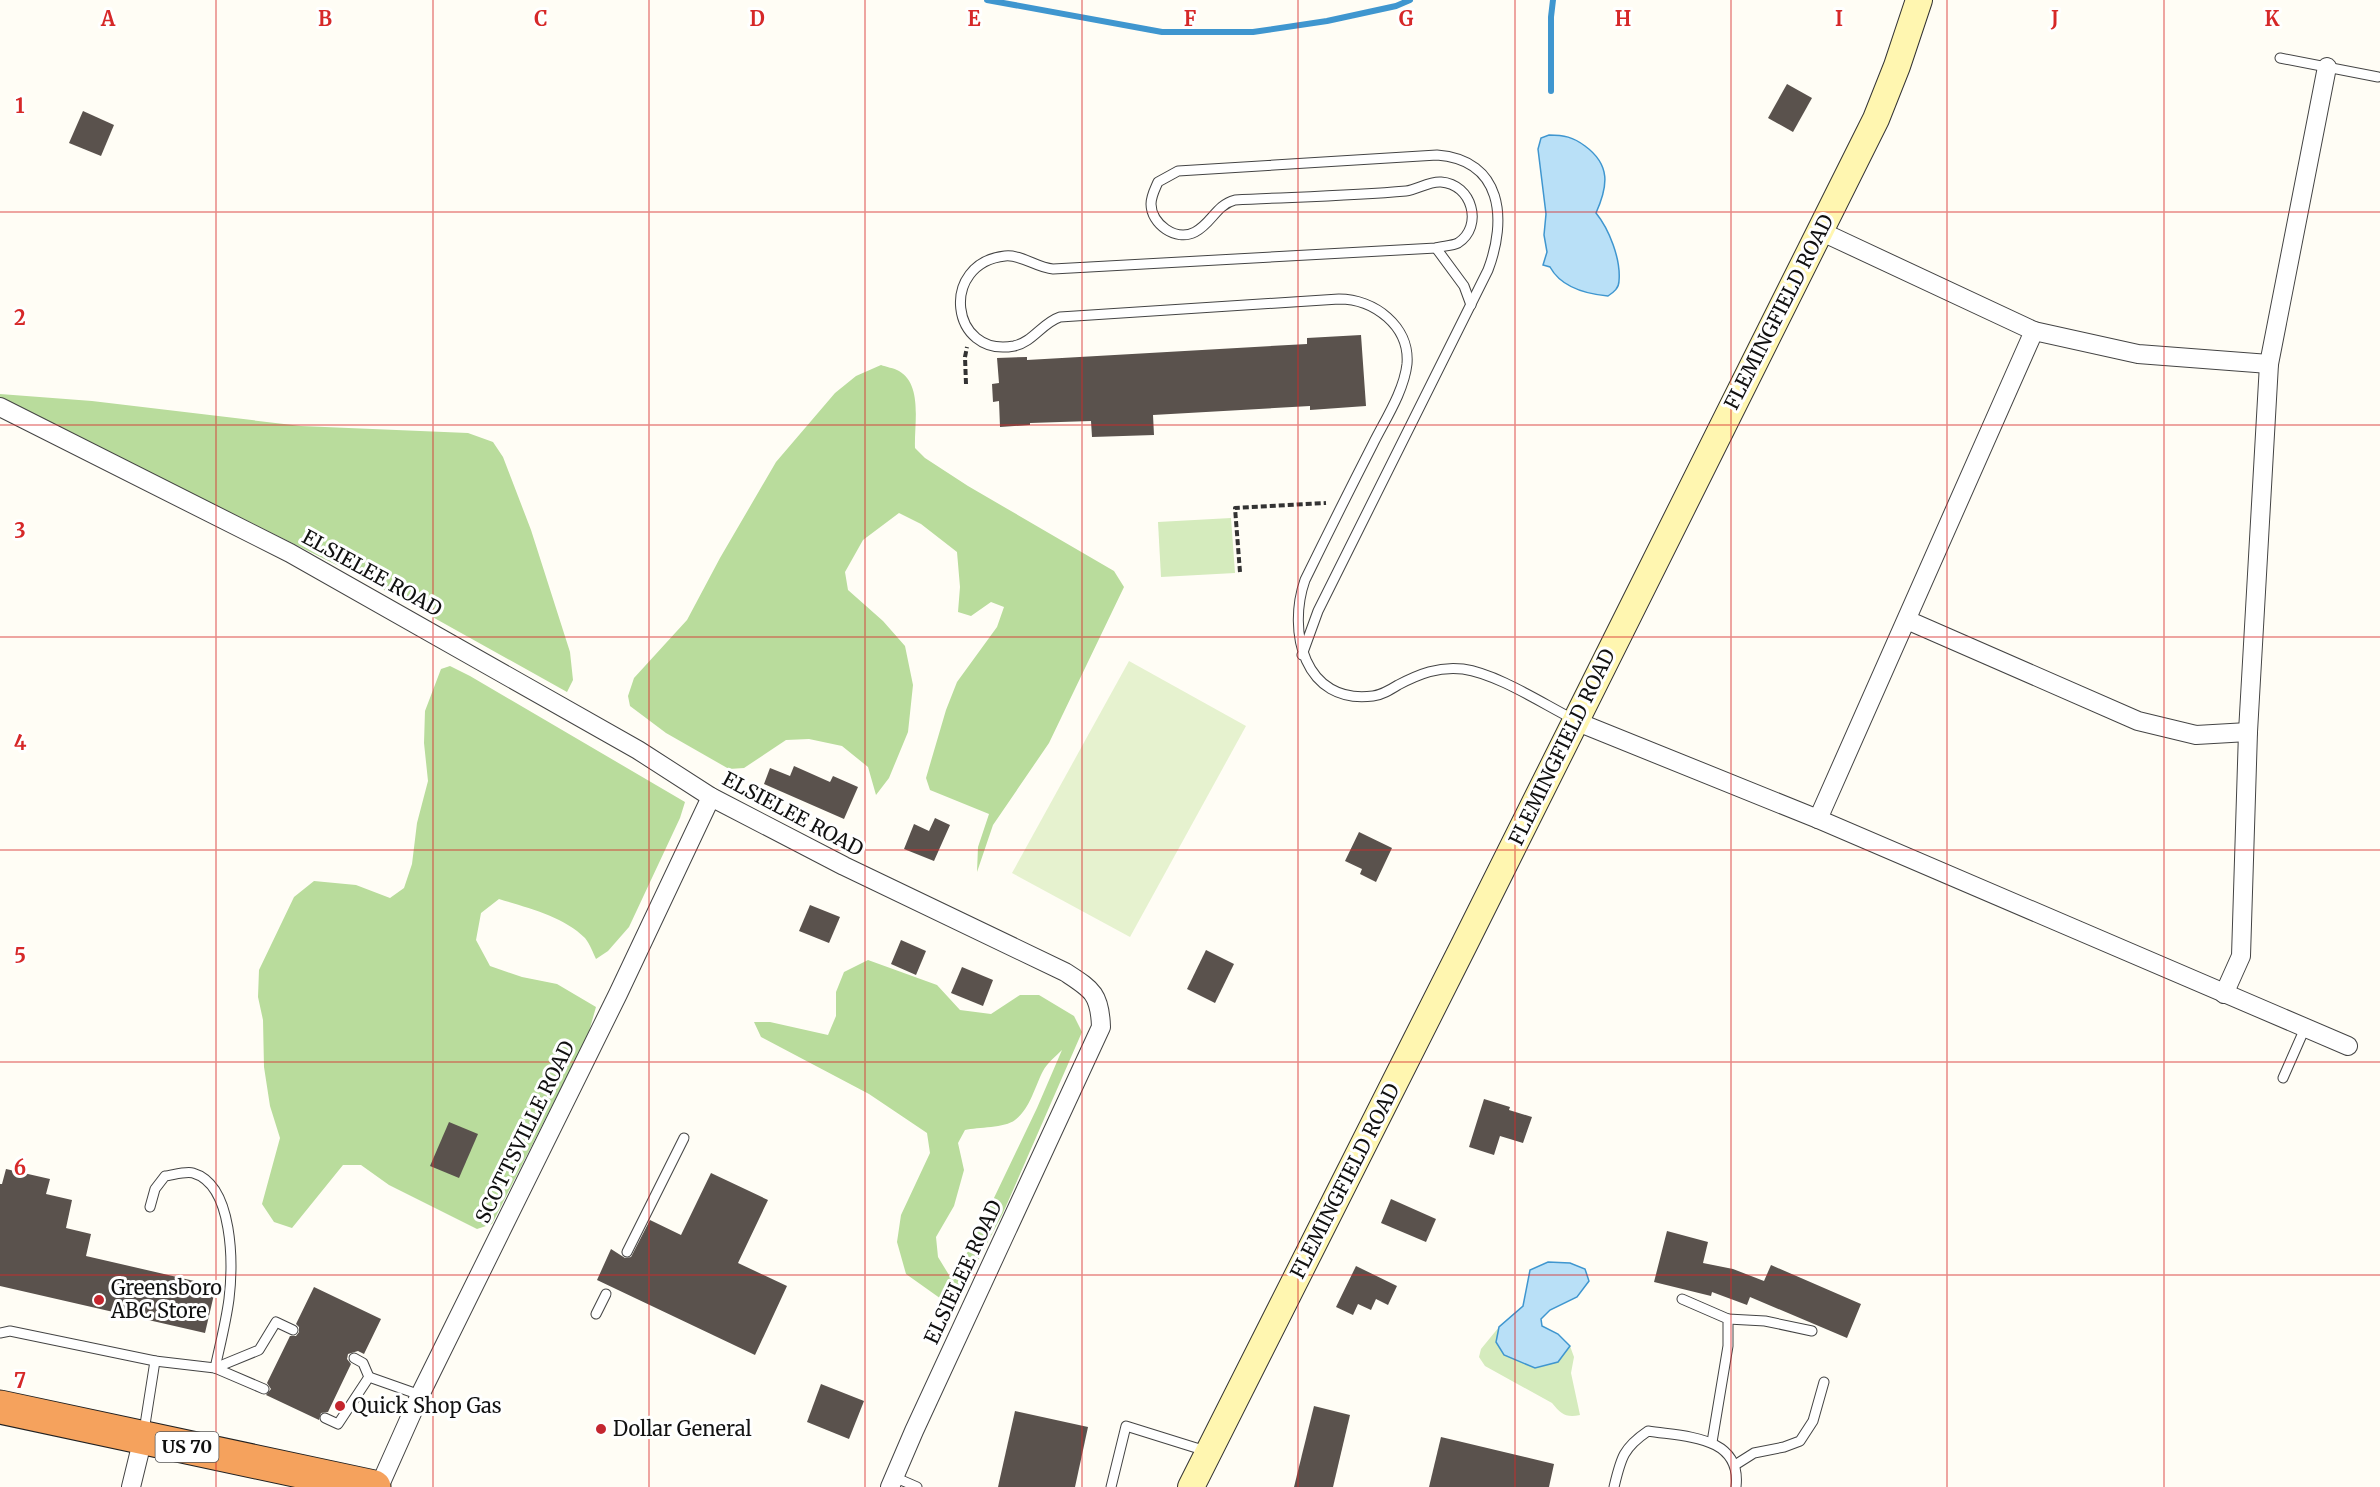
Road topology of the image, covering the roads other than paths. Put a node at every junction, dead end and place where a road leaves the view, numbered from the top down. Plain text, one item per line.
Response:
1 (1919, 0) edge
2 (2280, 58) dead end
3 (2327, 68) junction
4 (2378, 77) dead end
5 (1820, 231) junction
6 (1436, 248) junction
7 (1471, 305) junction
8 (2034, 332) junction
9 (2269, 364) junction
10 (0, 407) edge
11 (1907, 620) junction
12 (1302, 655) junction
13 (1575, 720) junction
14 (2248, 732) junction
15 (711, 797) junction
16 (1818, 819) junction
17 (2224, 994) junction
18 (2305, 1028) junction
19 (2348, 1046) dead end
20 (2283, 1078) dead end
21 (684, 1138) dead end
22 (150, 1207) dead end
23 (627, 1252) dead end
24 (606, 1294) dead end
25 (1682, 1299) dead end
26 (596, 1314) dead end
27 (1728, 1320) junction
28 (293, 1330) dead end
29 (1812, 1331) dead end
30 (0, 1333) edge
31 (354, 1358) dead end
32 (154, 1361) junction
33 (215, 1368) junction
34 (369, 1377) junction
35 (1824, 1382) dead end
36 (264, 1389) dead end
37 (420, 1395) junction
38 (0, 1407) edge
39 (325, 1418) dead end
40 (143, 1438) junction
41 (1712, 1442) junction
42 (1209, 1452) junction
43 (1735, 1465) junction
44 (892, 1482) edge
45 (131, 1487) edge
46 (376, 1487) edge
47 (917, 1487) edge
48 (1111, 1487) edge
49 (1191, 1487) edge
50 (1614, 1487) edge
51 (1736, 1487) edge

1 - 5 street, FLEMINGFIELD ROAD
2 - 3 lane
3 - 4 lane
3 - 9 street
5 - 8 street
5 - 13 street, FLEMINGFIELD ROAD
6 - 7 lane
6 - 7 lane
6 - 12 lane
7 - 12 lane
8 - 9 street
8 - 11 street
9 - 14 street
10 - 15 street, ELSIELEE ROAD
11 - 14 street
11 - 16 street
12 - 13 lane
13 - 16 street
13 - 42 street, FLEMINGFIELD ROAD
14 - 17 street
15 - 37 street, SCOTTSVILLE ROAD
15 - 44 street, ELSIELEE ROAD
16 - 17 street
17 - 18 street
18 - 19 street
18 - 20 lane
21 - 23 lane
22 - 33 lane
24 - 26 lane
25 - 27 lane
27 - 29 lane
27 - 41 lane
28 - 33 lane
30 - 32 lane
31 - 34 lane
32 - 33 lane
32 - 40 lane
33 - 36 lane
34 - 37 lane
34 - 39 lane
35 - 43 lane
37 - 46 street, SCOTTSVILLE ROAD
38 - 40 highway, US 70
40 - 45 street
40 - 46 highway, US 70
41 - 43 lane
41 - 50 lane
42 - 48 lane
42 - 49 street, FLEMINGFIELD ROAD
43 - 51 lane
44 - 47 lane

